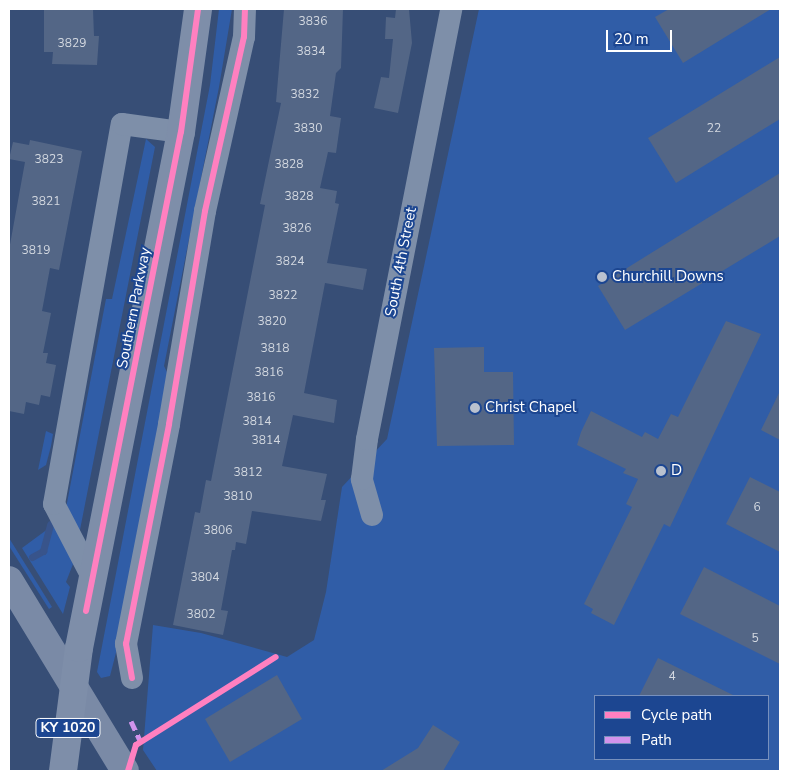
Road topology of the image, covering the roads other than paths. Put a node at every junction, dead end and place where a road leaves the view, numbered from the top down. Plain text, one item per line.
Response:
1 (198, 9) edge
2 (245, 9) edge
3 (451, 9) edge
4 (181, 132) junction
5 (372, 515) dead end
6 (92, 577) junction
7 (9, 580) edge
8 (132, 678) dead end
9 (74, 686) junction
10 (63, 771) edge
11 (125, 771) edge

1 - 4 main road, Southern Parkway / KY 1020
2 - 8 street
3 - 5 street, South 4th Street
4 - 6 main road, Southern Parkway / KY 1020
4 - 6 street
6 - 9 main road, Southern Parkway / KY 1020
7 - 9 main road
9 - 10 main road, Southern Parkway / KY 1020
9 - 11 main road

